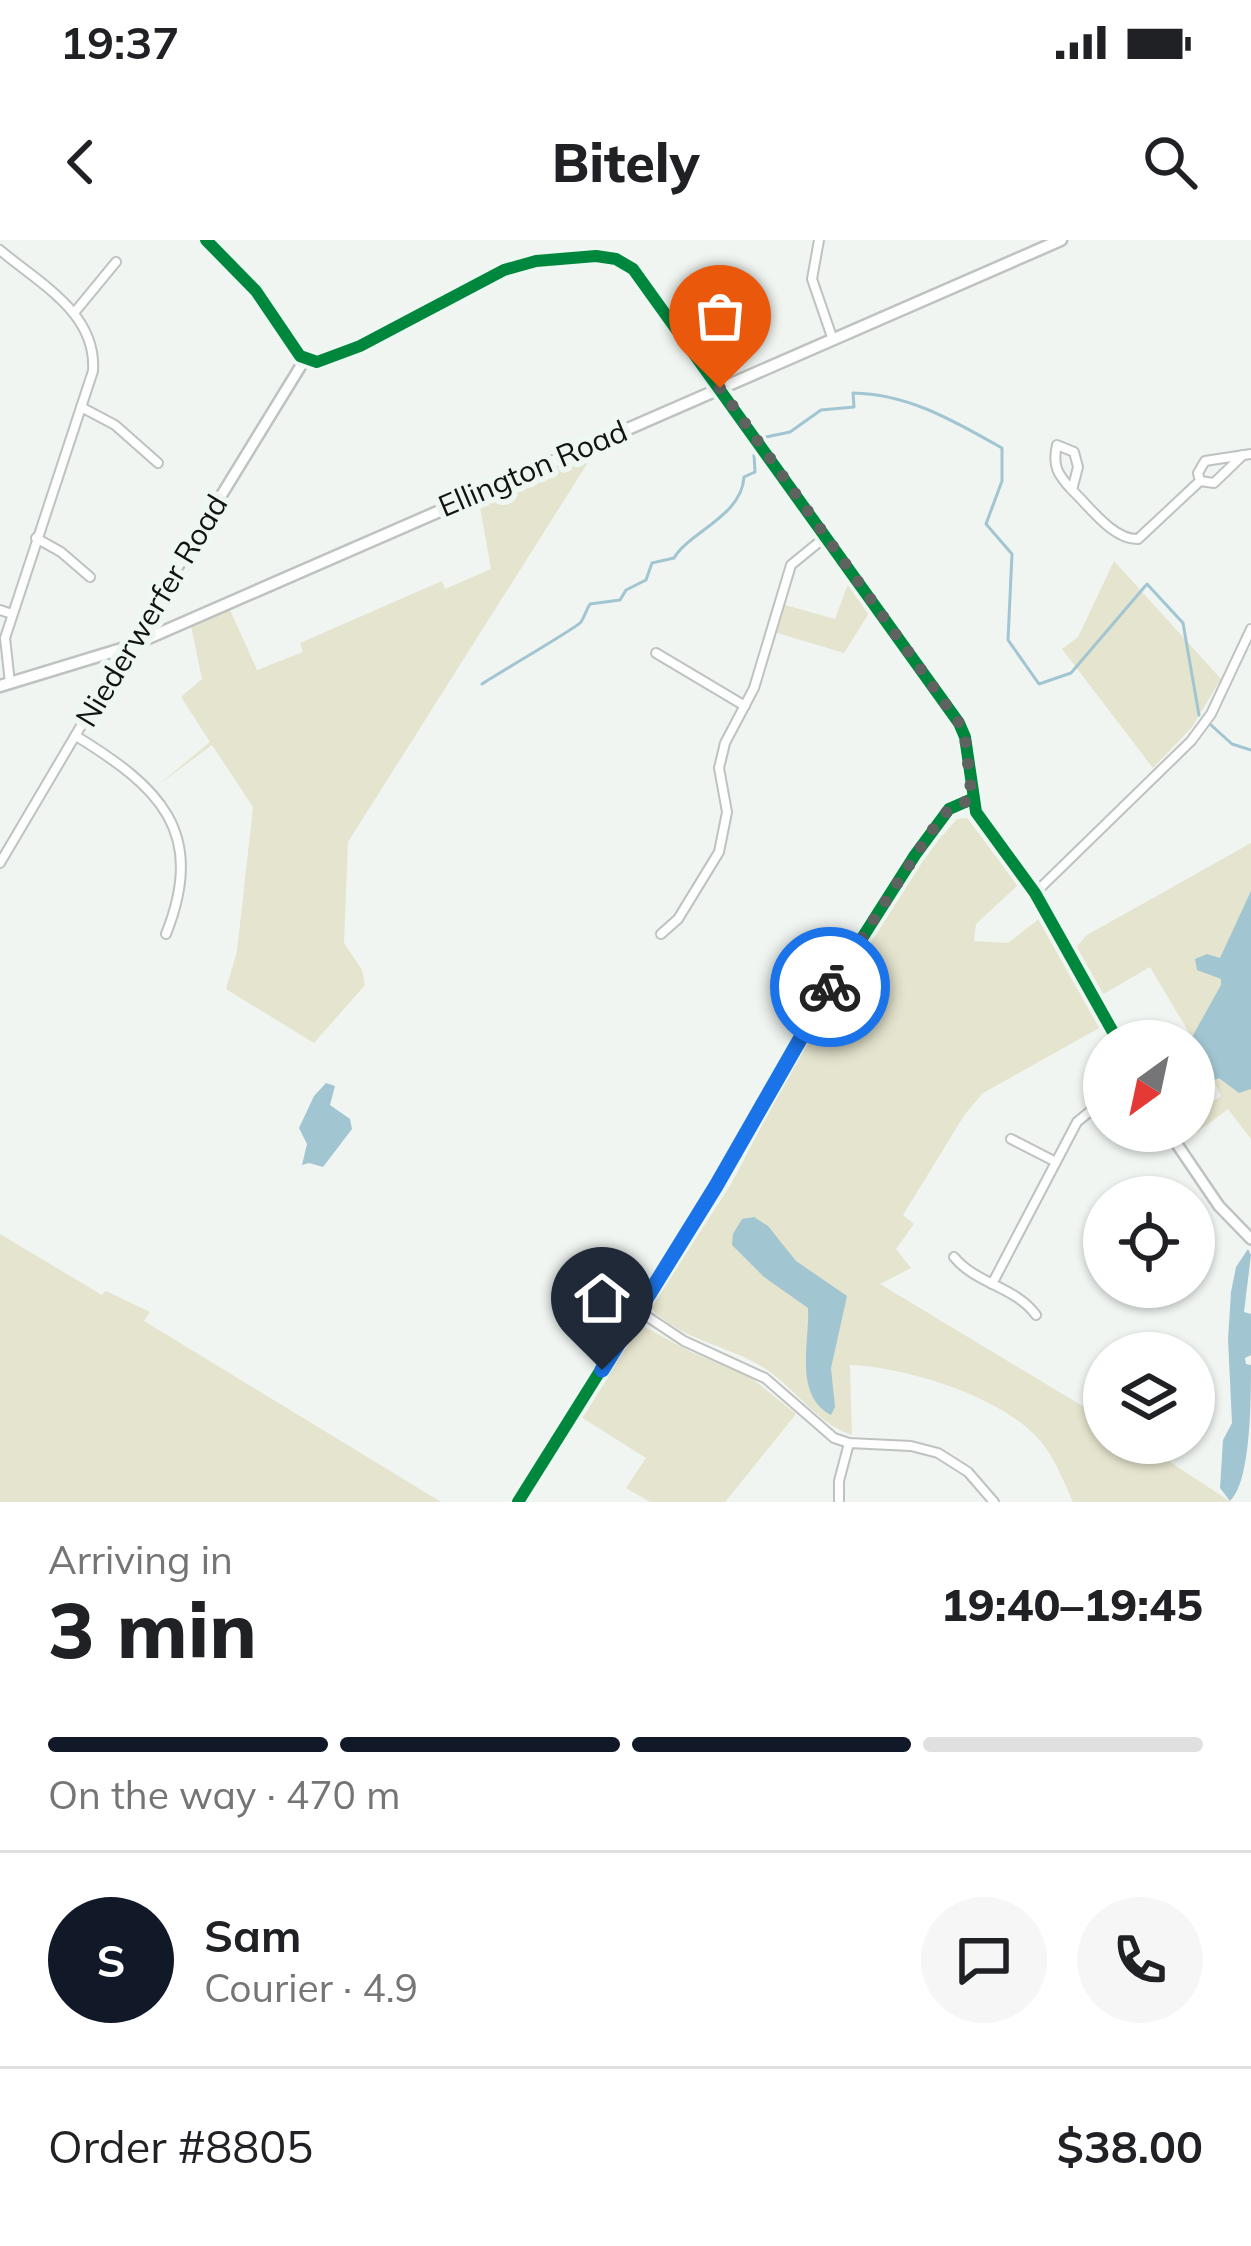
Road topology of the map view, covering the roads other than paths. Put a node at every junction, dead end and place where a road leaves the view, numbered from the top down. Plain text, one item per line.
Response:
1 (206, 240) edge
2 (818, 240) edge
3 (1061, 240) edge
4 (0, 250) edge
5 (116, 262) dead end
6 (74, 313) junction
7 (833, 340) junction
8 (305, 359) junction
9 (720, 388) junction
10 (81, 407) junction
11 (1247, 455) edge
12 (158, 463) dead end
13 (1200, 481) junction
14 (1072, 490) junction
15 (36, 538) junction
16 (824, 538) junction
17 (90, 577) dead end
18 (0, 610) edge
19 (12, 614) junction
20 (1251, 629) edge
21 (128, 647) junction
22 (656, 653) dead end
23 (5, 685) edge
24 (745, 706) junction
25 (76, 736) junction
26 (972, 799) junction
27 (0, 863) edge
28 (1035, 893) junction
29 (166, 934) dead end
30 (662, 934) dead end
31 (1106, 1020) edge
32 (1083, 1116) edge
33 (1011, 1139) dead end
34 (1183, 1152) edge
35 (1054, 1161) junction
36 (1251, 1239) edge
37 (954, 1257) dead end
38 (992, 1284) junction
39 (639, 1311) junction
40 (1036, 1316) dead end
41 (849, 1443) junction
42 (518, 1502) edge
43 (839, 1502) edge
44 (994, 1502) edge

1 - 8 street
2 - 7 street
3 - 7 main road, Ellington Road
4 - 6 street
5 - 6 street
6 - 10 street
7 - 9 main road, Ellington Road
8 - 9 street
8 - 21 street, Niederwerfer Road
9 - 16 street
9 - 21 main road, Ellington Road
10 - 12 street
10 - 15 street
11 - 13 street
11 - 13 street
13 - 14 street
14 - 14 street
15 - 17 street
15 - 19 street
16 - 24 street
16 - 26 street
18 - 19 street
19 - 23 street
20 - 28 street
21 - 23 main road, Ellington Road
21 - 25 street, Niederwerfer Road
22 - 24 street
24 - 30 street
25 - 27 street, Niederwerfer Road
25 - 29 street
26 - 28 street
26 - 39 street
28 - 31 street
32 - 35 street
33 - 35 street
34 - 36 street
35 - 38 street
37 - 38 street
38 - 40 street
39 - 41 street
39 - 42 street
41 - 43 street
41 - 44 street

